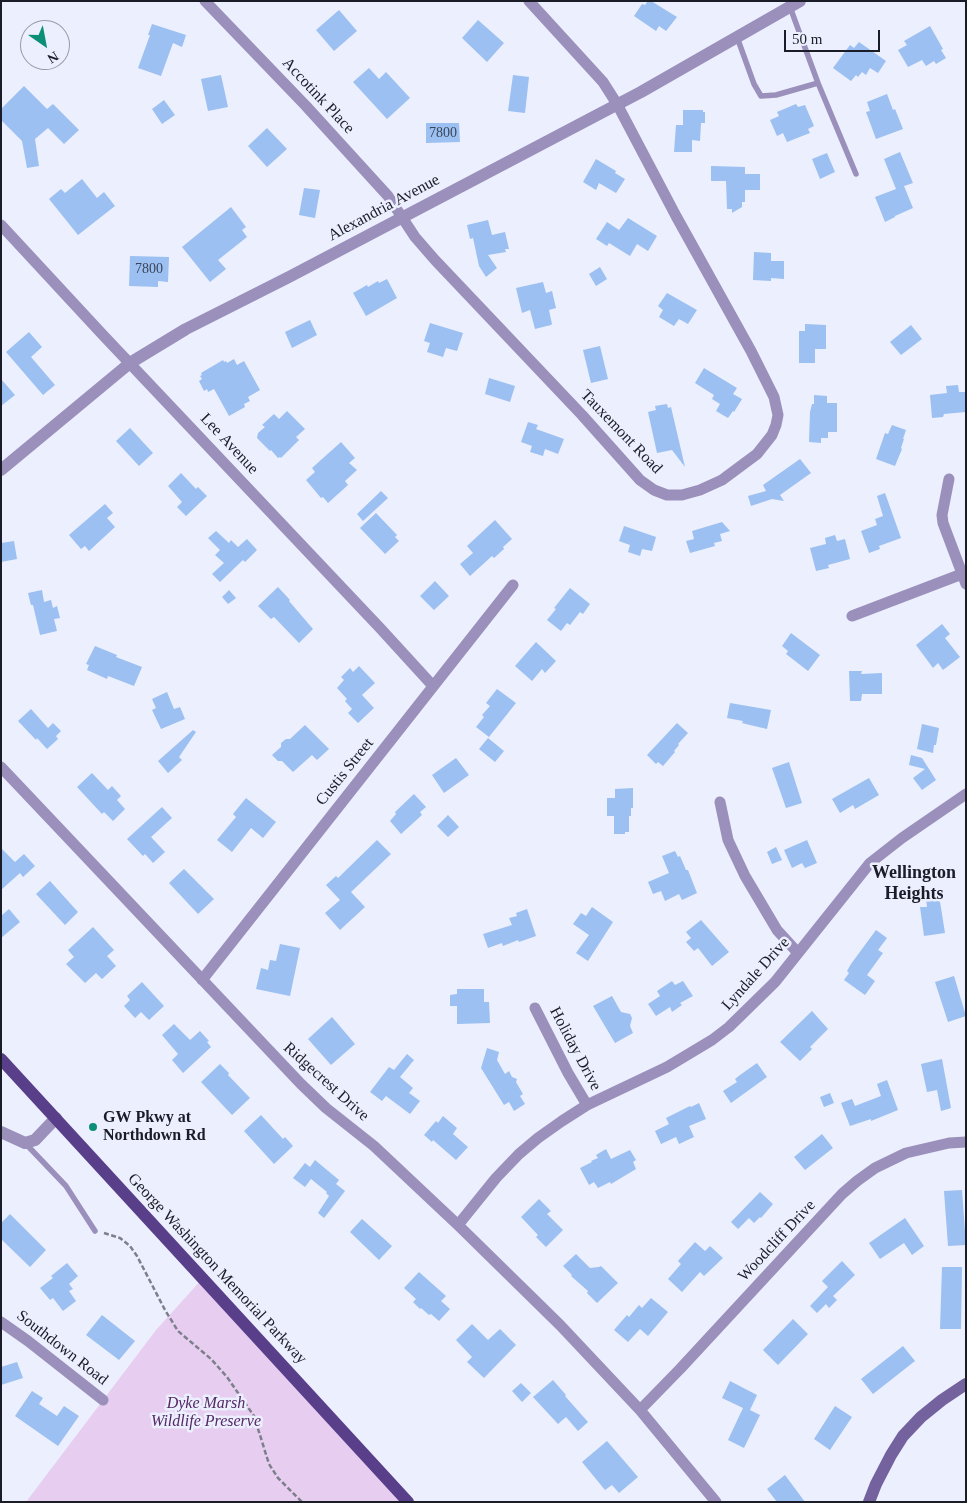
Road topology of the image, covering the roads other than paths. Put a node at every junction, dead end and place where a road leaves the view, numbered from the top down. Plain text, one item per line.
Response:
1 (205, 1) edge
2 (529, 1) edge
3 (795, 4) edge
4 (737, 37) junction
5 (818, 83) junction
6 (617, 104) junction
7 (856, 174) dead end
8 (402, 218) junction
9 (1, 225) edge
10 (130, 363) junction
11 (1, 470) edge
12 (949, 480) dead end
13 (964, 579) edge
14 (513, 585) dead end
15 (852, 616) dead end
16 (432, 686) junction
17 (1, 767) edge
18 (966, 794) edge
19 (720, 802) dead end
20 (798, 953) junction
21 (202, 980) junction
22 (535, 1008) dead end
23 (1, 1059) edge
24 (587, 1105) junction
25 (56, 1118) junction
26 (1, 1132) edge
27 (966, 1142) edge
28 (25, 1143) junction
29 (458, 1225) junction
30 (95, 1231) road end
31 (1, 1322) edge
32 (966, 1384) edge
33 (102, 1400) dead end
34 (640, 1410) junction
35 (408, 1502) edge
36 (716, 1502) edge
37 (869, 1502) edge

1 - 8 street, Accotink Place
2 - 6 street, Tauxemont Road
3 - 4 street, Alexandria Avenue
3 - 5 lane
4 - 5 lane
4 - 6 street, Alexandria Avenue
5 - 7 lane
6 - 8 street, Alexandria Avenue
6 - 8 street, Tauxemont Road
8 - 10 street, Alexandria Avenue
9 - 10 street, Lee Avenue
10 - 11 street, Alexandria Avenue
10 - 16 street, Lee Avenue
12 - 13 street
13 - 15 street
14 - 16 street, Custis Street
16 - 21 street, Custis Street
17 - 21 street, Ridgecrest Drive
18 - 20 street, Lyndale Drive
19 - 20 street
20 - 24 street, Lyndale Drive
21 - 29 street, Ridgecrest Drive
22 - 24 street, Holiday Drive
23 - 25 main road, George Washington Memorial Parkway
24 - 29 street, Lyndale Drive
25 - 28 street
25 - 35 main road, George Washington Memorial Parkway
26 - 28 street
27 - 34 street, Woodcliff Drive
28 - 30 lane
29 - 34 street, Ridgecrest Drive
31 - 33 street, Southdown Road
32 - 37 main road
34 - 36 street, Ridgecrest Drive

